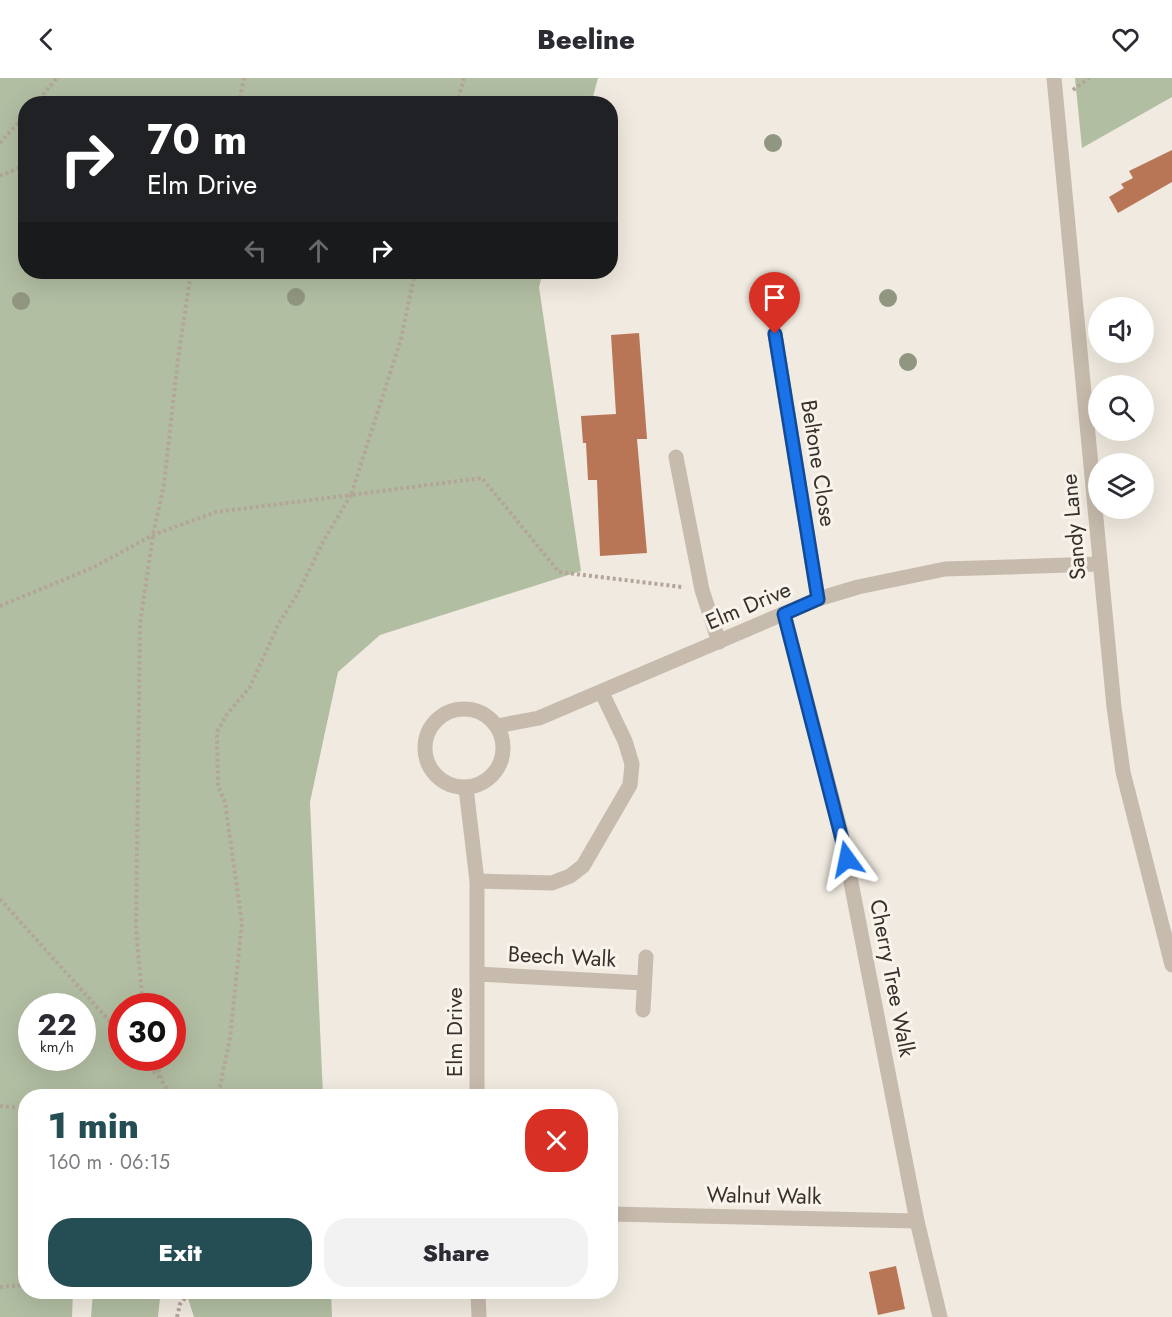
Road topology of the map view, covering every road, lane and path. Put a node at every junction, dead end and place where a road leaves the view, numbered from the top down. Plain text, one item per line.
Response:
1 (57, 78) edge
2 (244, 78) edge
3 (464, 78) edge
4 (1054, 78) edge
5 (42, 96) edge
6 (241, 96) edge
7 (459, 96) edge
8 (18, 123) edge
9 (0, 142) edge
10 (18, 168) edge
11 (0, 176) edge
12 (190, 279) edge
13 (414, 279) edge
14 (775, 334) dead end
15 (676, 457) dead end
16 (351, 495) junction
17 (153, 535) junction
18 (1099, 564) junction
19 (702, 590) junction
20 (818, 599) junction
21 (0, 606) edge
22 (784, 614) junction
23 (718, 642) junction
24 (602, 693) junction
25 (497, 726) junction
26 (466, 788) junction
27 (477, 881) junction
28 (0, 899) edge
29 (646, 957) dead end
30 (1172, 965) edge
31 (477, 974) junction
32 (644, 983) junction
33 (142, 993) edge
34 (643, 1010) dead end
35 (108, 1019) edge
36 (153, 1071) edge
37 (159, 1071) edge
38 (162, 1081) junction
39 (167, 1089) edge
40 (219, 1089) edge
41 (477, 1089) edge
42 (0, 1106) edge
43 (18, 1107) edge
44 (618, 1214) edge
45 (917, 1221) junction
46 (18, 1286) edge
47 (0, 1287) edge
48 (183, 1299) edge
49 (478, 1299) edge
50 (177, 1317) edge
51 (479, 1317) edge
52 (940, 1317) edge

1 - 5 path
2 - 6 path
3 - 7 path
4 - 18 street, Sandy Lane
8 - 9 path
10 - 11 path
12 - 17 path
13 - 16 path
14 - 20 street, Beltone Close
15 - 19 street
16 - 17 path
16 - 19 path
16 - 40 path
17 - 21 path
17 - 33 path
18 - 20 street, Elm Drive
18 - 30 street, Sandy Lane
19 - 23 street
20 - 22 street, Elm Drive
22 - 23 street, Elm Drive
22 - 45 street, Cherry Tree Walk
23 - 24 street, Elm Drive
24 - 25 street, Elm Drive
24 - 27 street
25 - 26 street
25 - 26 street
26 - 27 street, Elm Drive
27 - 31 street, Elm Drive
28 - 35 path
29 - 32 street, Beech Walk
31 - 32 street, Beech Walk
31 - 41 street, Elm Drive
32 - 34 street, Beech Walk
36 - 38 path
37 - 38 path
38 - 39 path
42 - 43 path
44 - 45 street, Walnut Walk
45 - 52 street, Cherry Tree Walk
46 - 47 path
48 - 50 path
49 - 51 street

